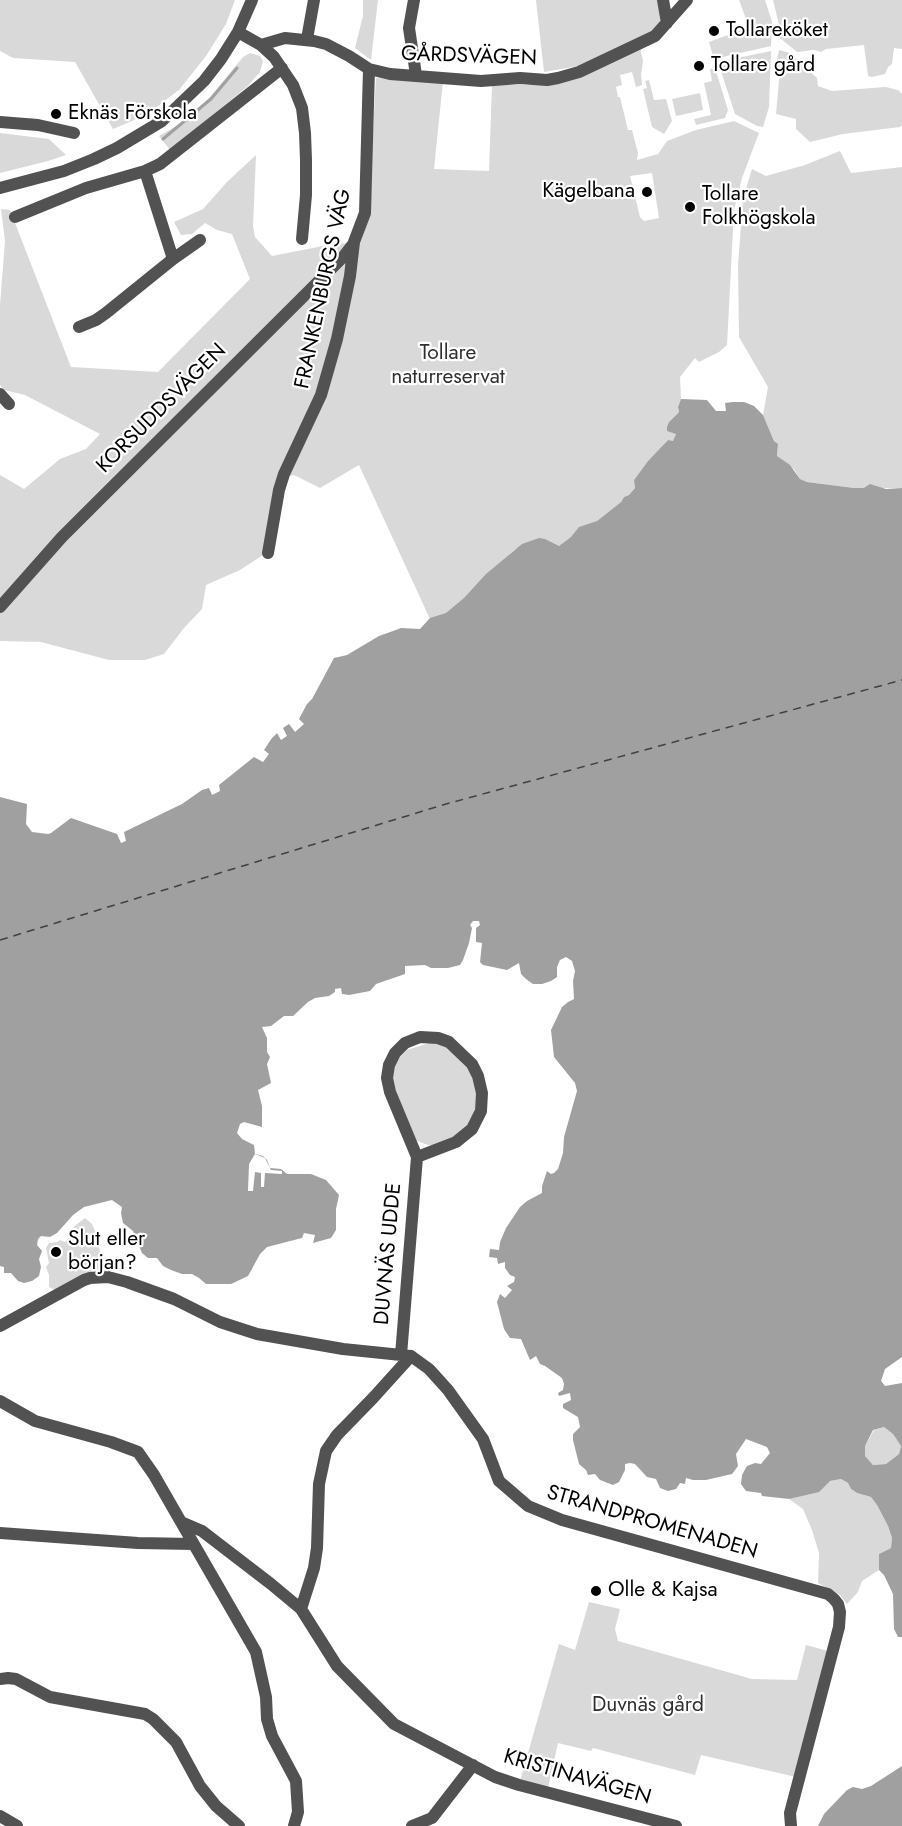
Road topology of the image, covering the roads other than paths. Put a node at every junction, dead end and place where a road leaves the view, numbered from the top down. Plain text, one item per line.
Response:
1 (252, 0) edge
2 (314, 0) edge
3 (414, 0) edge
4 (663, 0) edge
5 (687, 0) edge
6 (667, 23) junction
7 (238, 32) junction
8 (307, 39) junction
9 (261, 45) junction
10 (282, 68) junction
11 (369, 69) junction
12 (416, 75) junction
13 (0, 122) edge
14 (74, 134) dead end
15 (146, 171) junction
16 (0, 188) edge
17 (15, 217) dead end
18 (302, 239) dead end
19 (200, 240) dead end
20 (354, 242) junction
21 (173, 259) junction
22 (79, 327) dead end
23 (0, 394) edge
24 (9, 405) dead end
25 (268, 553) dead end
26 (0, 607) edge
27 (417, 1156) junction
28 (0, 1326) edge
29 (406, 1355) junction
30 (0, 1401) edge
31 (181, 1521) junction
32 (0, 1533) edge
33 (193, 1544) junction
34 (301, 1609) junction
35 (0, 1679) edge
36 (473, 1765) junction
37 (0, 1816) edge
38 (657, 1824) edge
39 (17, 1826) edge
40 (239, 1826) edge
41 (295, 1826) edge
42 (412, 1826) edge
43 (676, 1826) edge
44 (791, 1826) edge

1 - 7 street
2 - 8 street
3 - 12 street
4 - 6 street
5 - 6 street, GÅRDSVÄGEN
6 - 12 street, GÅRDSVÄGEN
7 - 9 street
7 - 16 street
8 - 9 street
8 - 11 street
9 - 10 street
10 - 15 street
10 - 18 street
11 - 12 street, GÅRDSVÄGEN
11 - 20 street, FRANKENBURGS VÄG
13 - 14 street
15 - 17 street
15 - 21 street
19 - 21 street
20 - 25 street, FRANKENBURGS VÄG
20 - 26 street, KORSUDDSVÄGEN
21 - 22 street
23 - 24 street
27 - 27 street, DUVNÄS UDDE
27 - 29 street, DUVNÄS UDDE
28 - 29 street
29 - 34 street
29 - 44 street, STRANDPROMENADEN
30 - 31 street
31 - 33 street
31 - 34 street, KRISTINAVÄGEN
32 - 33 street
33 - 41 street
34 - 36 street, KRISTINAVÄGEN
35 - 40 street
36 - 38 street, KRISTINAVÄGEN
36 - 42 street
37 - 39 street
38 - 43 street, KRISTINAVÄGEN

